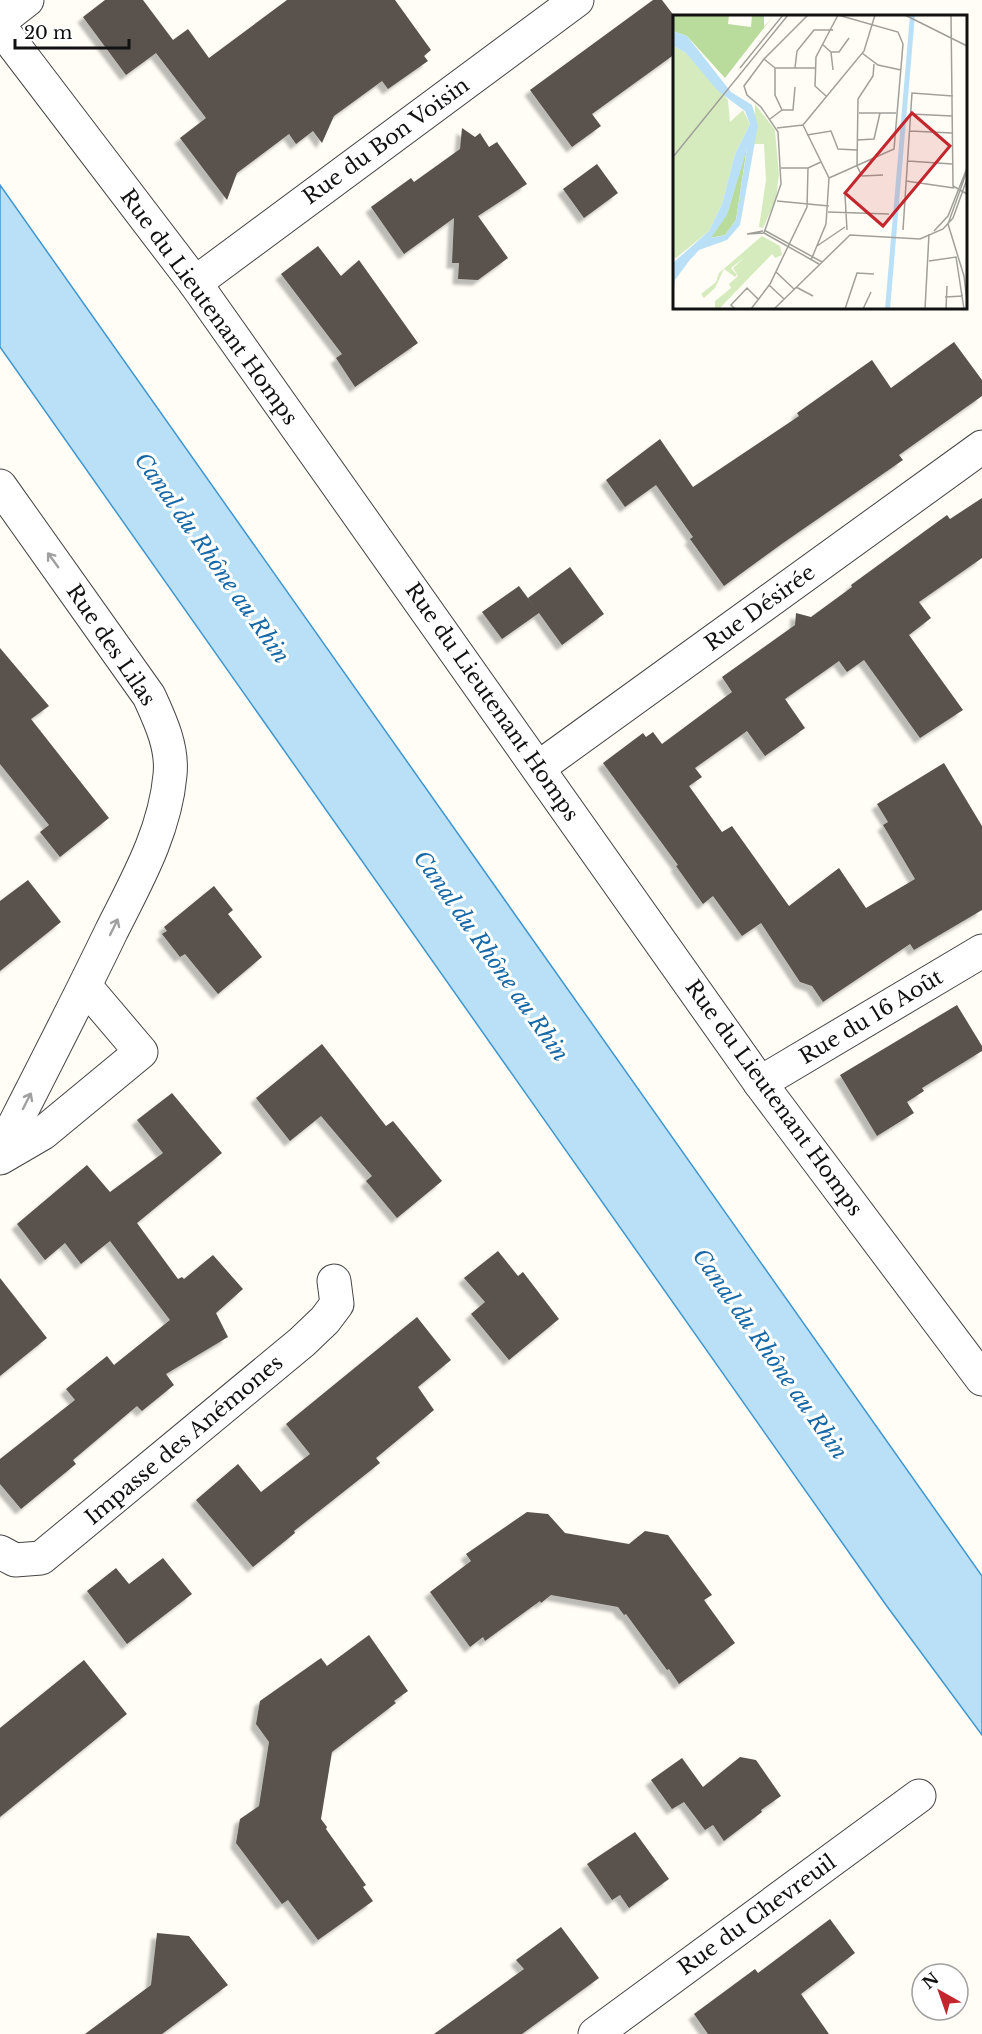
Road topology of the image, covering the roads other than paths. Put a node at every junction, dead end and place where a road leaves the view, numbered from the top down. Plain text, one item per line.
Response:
1 (27, 0) edge
2 (577, 0) edge
3 (0, 21) edge
4 (0, 27) edge
5 (195, 283) junction
6 (982, 447) edge
7 (0, 486) edge
8 (538, 768) junction
9 (982, 951) edge
10 (85, 986) junction
11 (760, 1083) junction
12 (0, 1153) edge
13 (0, 1158) edge
14 (334, 1281) dead end
15 (982, 1379) edge
16 (0, 1552) edge
17 (919, 1796) dead end
18 (595, 2034) edge

1 - 3 street
2 - 5 street, Rue du Bon Voisin
4 - 5 street, Rue du Lieutenant Homps
5 - 8 street, Rue du Lieutenant Homps
6 - 8 street, Rue Désirée
10 -> 7 street, Rue des Lilas
8 - 11 street, Rue du Lieutenant Homps
9 - 11 street, Rue du 16 Août
12 -> 10 street, Rue des Lilas
10 - 13 street
11 - 15 street, Rue du Lieutenant Homps
14 - 16 street, Impasse des Anémones
17 - 18 street, Rue du Chevreuil

